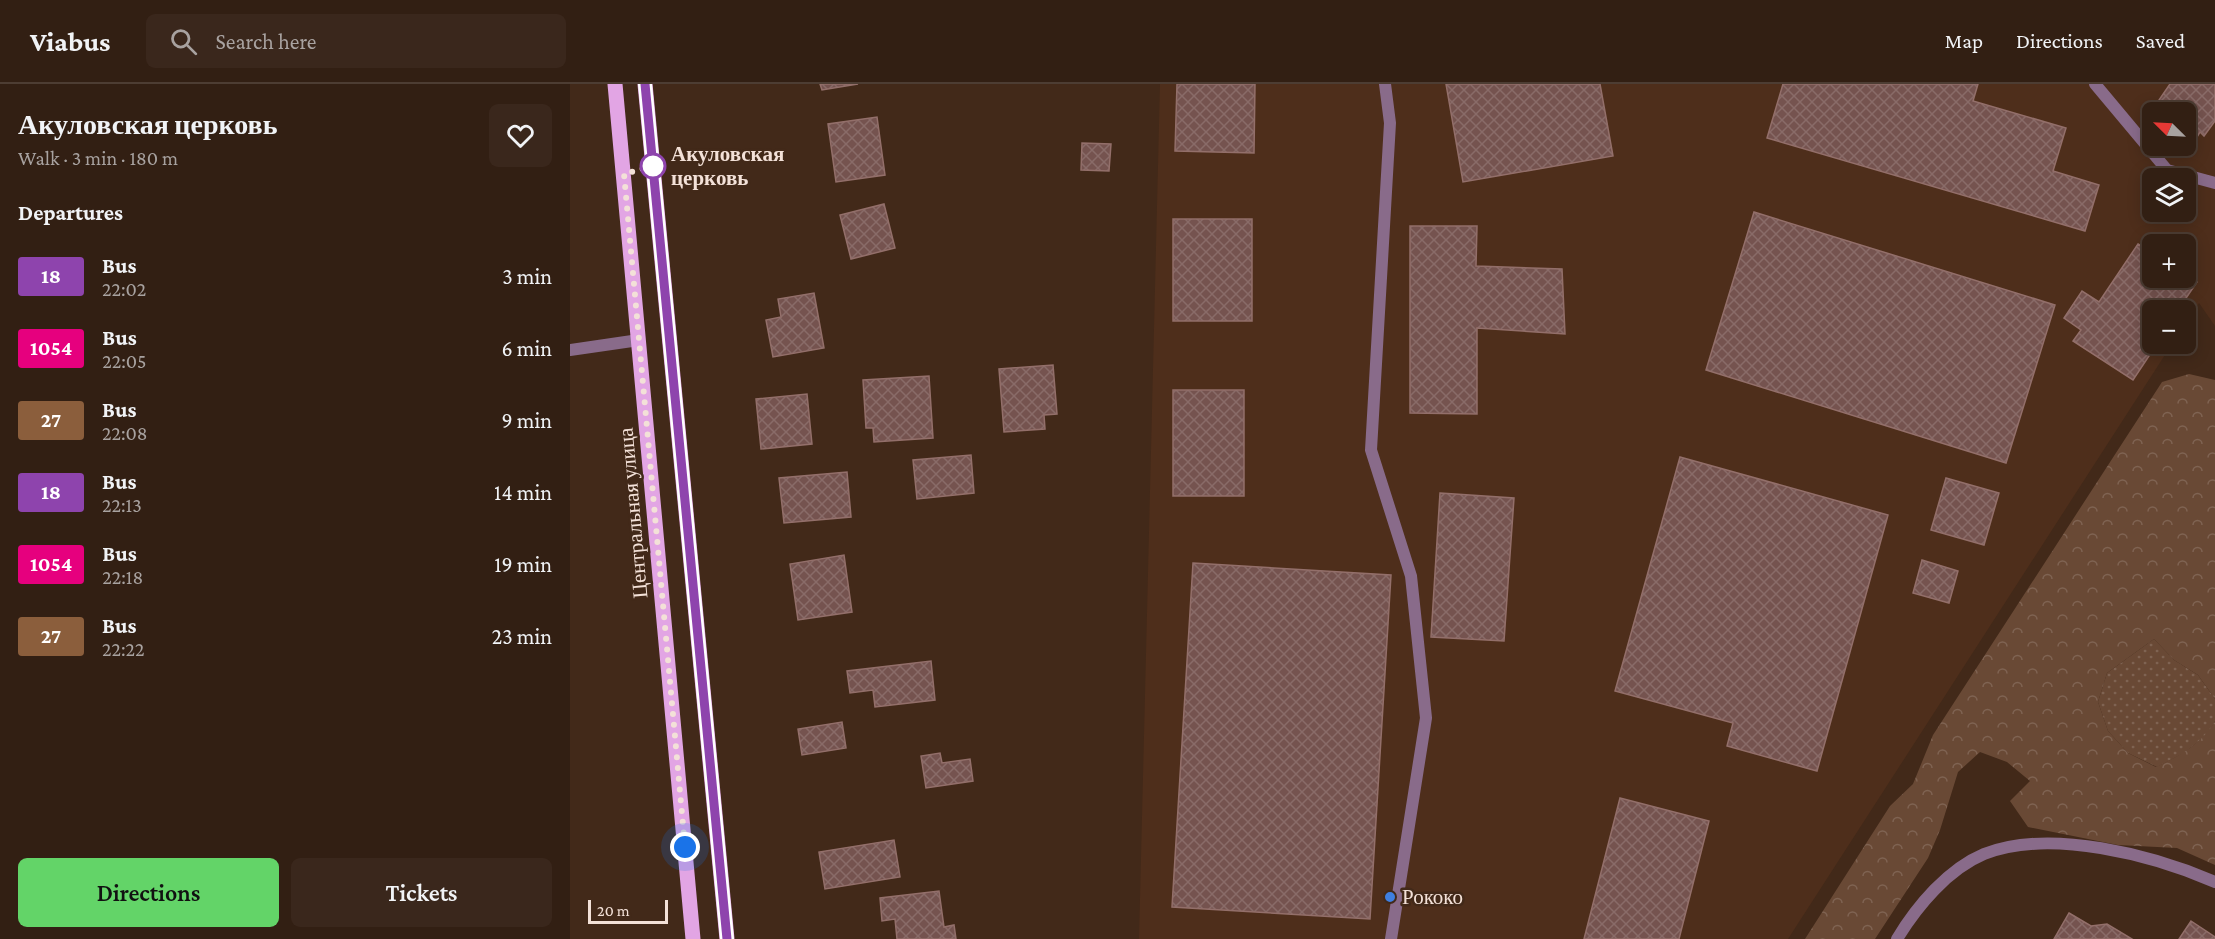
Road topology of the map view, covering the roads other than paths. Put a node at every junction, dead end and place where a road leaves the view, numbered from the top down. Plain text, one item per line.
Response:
1 (615, 84) edge
2 (645, 84) edge
3 (1385, 84) edge
4 (2095, 84) edge
5 (2215, 183) edge
6 (639, 340) junction
7 (570, 350) edge
8 (2215, 882) edge
9 (693, 939) edge
10 (727, 939) edge
11 (1391, 939) edge
12 (1897, 939) edge

1 - 6 main road, Центральная улица
2 - 10 main road
3 - 11 lane
4 - 5 lane
6 - 7 lane
6 - 9 main road, Центральная улица
8 - 12 lane

